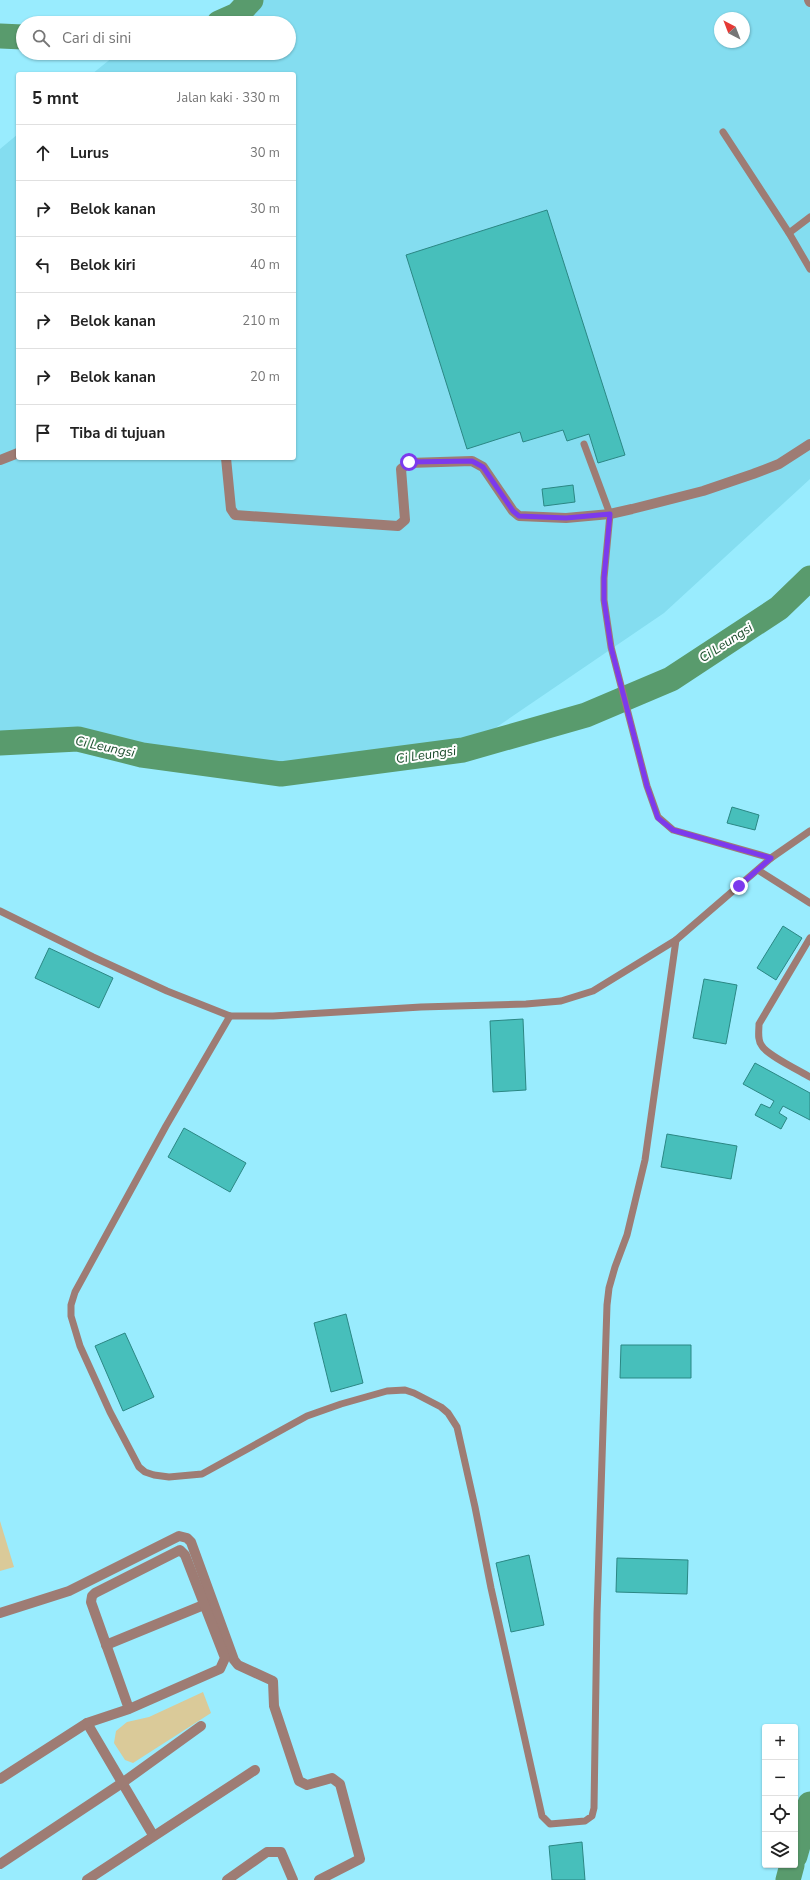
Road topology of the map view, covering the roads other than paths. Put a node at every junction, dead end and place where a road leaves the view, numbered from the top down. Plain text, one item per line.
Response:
1 (723, 132) dead end
2 (810, 217) edge
3 (789, 232) junction
4 (810, 269) edge
5 (584, 444) dead end
6 (810, 444) edge
7 (16, 454) edge
8 (0, 460) edge
9 (226, 460) edge
10 (610, 514) junction
11 (810, 831) edge
12 (771, 858) junction
13 (758, 870) junction
14 (810, 903) edge
15 (0, 911) edge
16 (810, 938) edge
17 (676, 940) junction
18 (230, 1016) junction
19 (810, 1077) edge
20 (206, 1604) junction
21 (0, 1613) edge
22 (106, 1646) junction
23 (129, 1710) junction
24 (87, 1723) junction
25 (201, 1726) dead end
26 (255, 1770) dead end
27 (0, 1779) edge
28 (122, 1783) junction
29 (153, 1835) junction
30 (0, 1864) edge
31 (86, 1880) edge
32 (227, 1880) edge
33 (293, 1880) edge
34 (320, 1880) edge

1 - 3 lane
2 - 3 lane
3 - 4 lane
5 - 10 lane
6 - 10 street
7 - 8 street
9 - 10 street
10 - 12 lane
11 - 12 lane
12 - 13 lane
13 - 14 lane
13 - 17 lane
15 - 18 lane
16 - 19 lane
17 - 18 lane
17 - 18 lane
20 - 22 street
20 - 22 street
20 - 23 street
21 - 34 street
22 - 23 street
23 - 24 street
24 - 27 street
24 - 28 street
25 - 28 street
26 - 29 street
28 - 29 street
28 - 30 street
29 - 31 street
32 - 33 street

